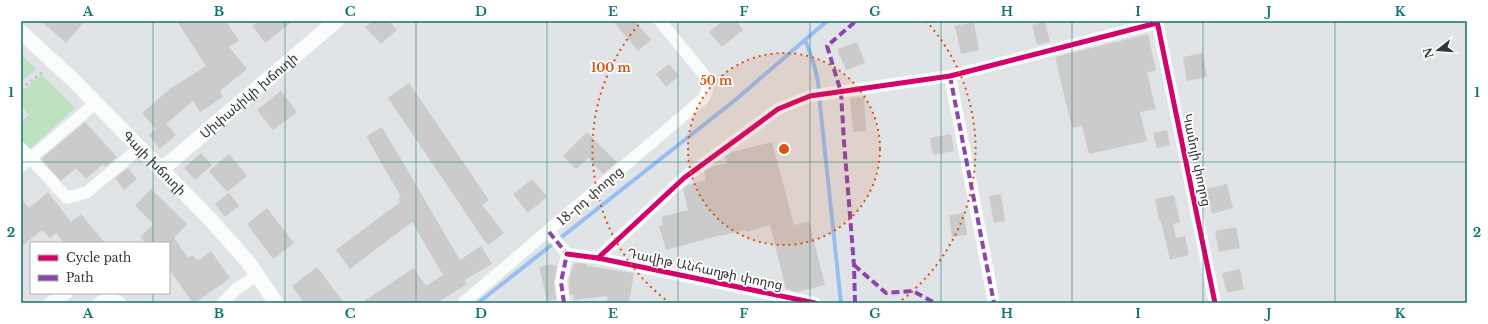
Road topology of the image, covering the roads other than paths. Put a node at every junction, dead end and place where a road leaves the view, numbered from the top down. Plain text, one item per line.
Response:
1 (336, 21) edge
2 (660, 21) edge
3 (1157, 22) edge
4 (21, 32) edge
5 (950, 76) junction
6 (96, 103) junction
7 (21, 148) edge
8 (140, 148) junction
9 (26, 162) edge
10 (161, 170) junction
11 (548, 232) junction
12 (567, 254) junction
13 (598, 258) junction
14 (257, 275) junction
15 (65, 294) edge
16 (49, 303) edge
17 (99, 303) edge
18 (120, 303) edge
19 (223, 303) edge
20 (276, 303) edge
21 (463, 303) edge
22 (564, 303) edge
23 (815, 303) edge
24 (994, 303) edge
25 (1215, 303) edge

1 - 10 main road, Սիփանիկի խճուղի
2 - 11 street, 18-րդ փողոց
3 - 5 street
3 - 25 street, Կամոյի փողոց
4 - 6 main road, Գայի խճուղի
5 - 13 street
5 - 24 street
6 - 8 main road, Գայի խճուղի
6 - 9 street
7 - 9 street
8 - 9 street
8 - 10 main road, Գայի խճուղի
10 - 14 main road, Գայի խճուղի
11 - 12 street
11 - 21 street, 18-րդ փողոց
12 - 13 street, Դավիթ Անհաղթի փողոց
12 - 22 street
13 - 23 street, Դավիթ Անհաղթի փողոց
14 - 19 street
14 - 20 main road, Գայի խճուղի
15 - 16 street
17 - 18 street

